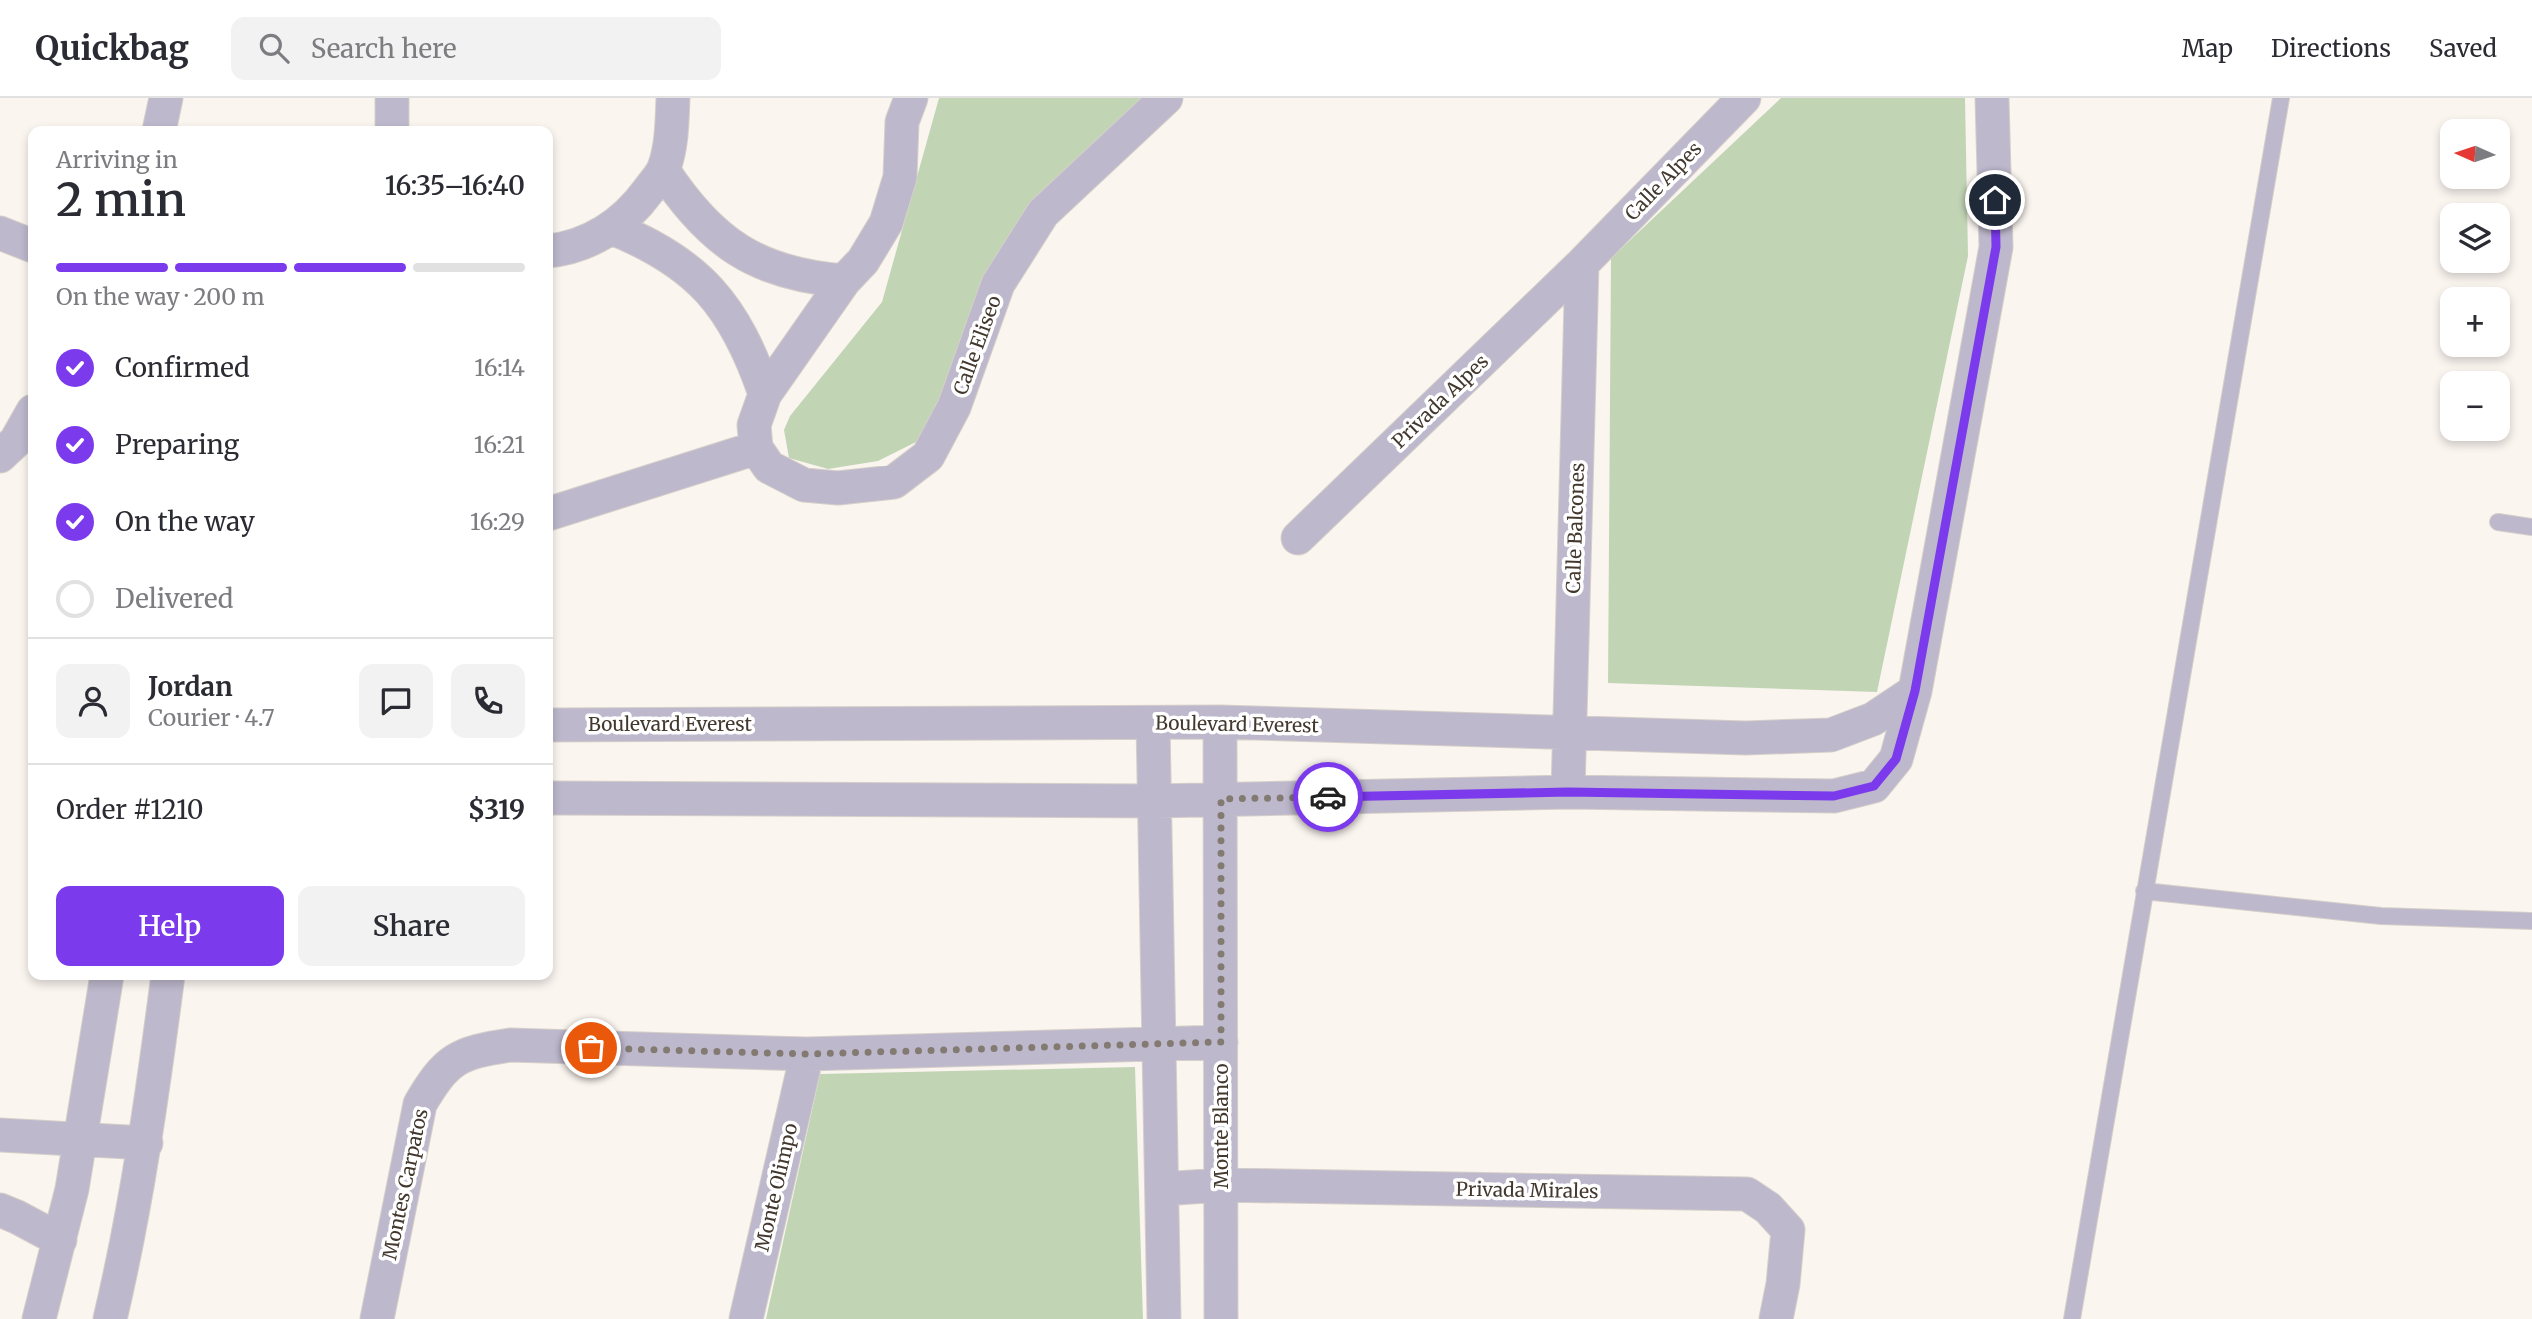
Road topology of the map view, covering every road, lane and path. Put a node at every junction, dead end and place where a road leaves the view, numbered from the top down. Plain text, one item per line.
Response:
1 (166, 98) edge
2 (392, 98) edge
3 (673, 98) edge
4 (911, 98) edge
5 (1166, 98) edge
6 (1744, 98) edge
7 (1992, 98) edge
8 (2281, 98) edge
9 (160, 126) edge
10 (393, 126) edge
11 (663, 170) junction
12 (612, 228) junction
13 (0, 233) edge
14 (28, 244) edge
15 (553, 250) edge
16 (1582, 264) junction
17 (844, 281) junction
18 (765, 394) junction
19 (28, 420) edge
20 (756, 448) junction
21 (0, 456) edge
22 (553, 512) edge
23 (2498, 522) dead end
24 (2532, 527) edge
25 (1298, 538) dead end
26 (1915, 691) junction
27 (1220, 722) junction
28 (1153, 723) junction
29 (553, 725) edge
30 (1569, 731) junction
31 (1568, 792) junction
32 (553, 798) edge
33 (1221, 799) junction
34 (1155, 801) junction
35 (2144, 891) junction
36 (2532, 921) edge
37 (106, 980) edge
38 (168, 980) edge
39 (1221, 1042) junction
40 (1159, 1044) junction
41 (807, 1054) junction
42 (0, 1135) edge
43 (82, 1140) junction
44 (146, 1143) junction
45 (1221, 1185) junction
46 (1161, 1189) junction
47 (0, 1210) edge
48 (60, 1240) junction
49 (38, 1319) edge
50 (110, 1319) edge
51 (377, 1319) edge
52 (746, 1319) edge
53 (1164, 1319) edge
54 (1221, 1319) edge
55 (1776, 1319) edge
56 (2072, 1319) edge

1 - 9 street
2 - 10 street
3 - 11 street
4 - 17 street
5 - 20 street, Calle Eliseo
6 - 16 street, Calle Alpes
7 - 26 street
8 - 35 lane
11 - 12 street
11 - 17 street
12 - 15 street
12 - 18 street
13 - 14 street
16 - 25 street, Privada Alpes
16 - 30 street, Calle Balcones
17 - 18 street
18 - 20 street
19 - 21 street
20 - 22 street
23 - 24 lane
26 - 30 street, Boulevard Everest
26 - 31 street
27 - 28 street, Boulevard Everest
27 - 30 street, Boulevard Everest
27 - 33 street, Monte Blanco
28 - 29 street, Boulevard Everest
28 - 34 street
30 - 31 street, Calle Balcones
31 - 33 street
32 - 34 street
33 - 34 street
33 - 39 street, Monte Blanco
34 - 40 street
35 - 36 lane
35 - 56 lane
37 - 43 street
38 - 44 street
39 - 40 street
39 - 45 street, Monte Blanco
40 - 41 street
40 - 46 street
41 - 51 street, Montes Carpatos
41 - 52 street, Monte Olimpo
42 - 43 street
43 - 44 street
43 - 48 street
44 - 50 street
45 - 46 street, Privada Mirales
45 - 54 street, Monte Blanco
45 - 55 street, Privada Mirales
46 - 53 street
47 - 48 street
48 - 49 street

